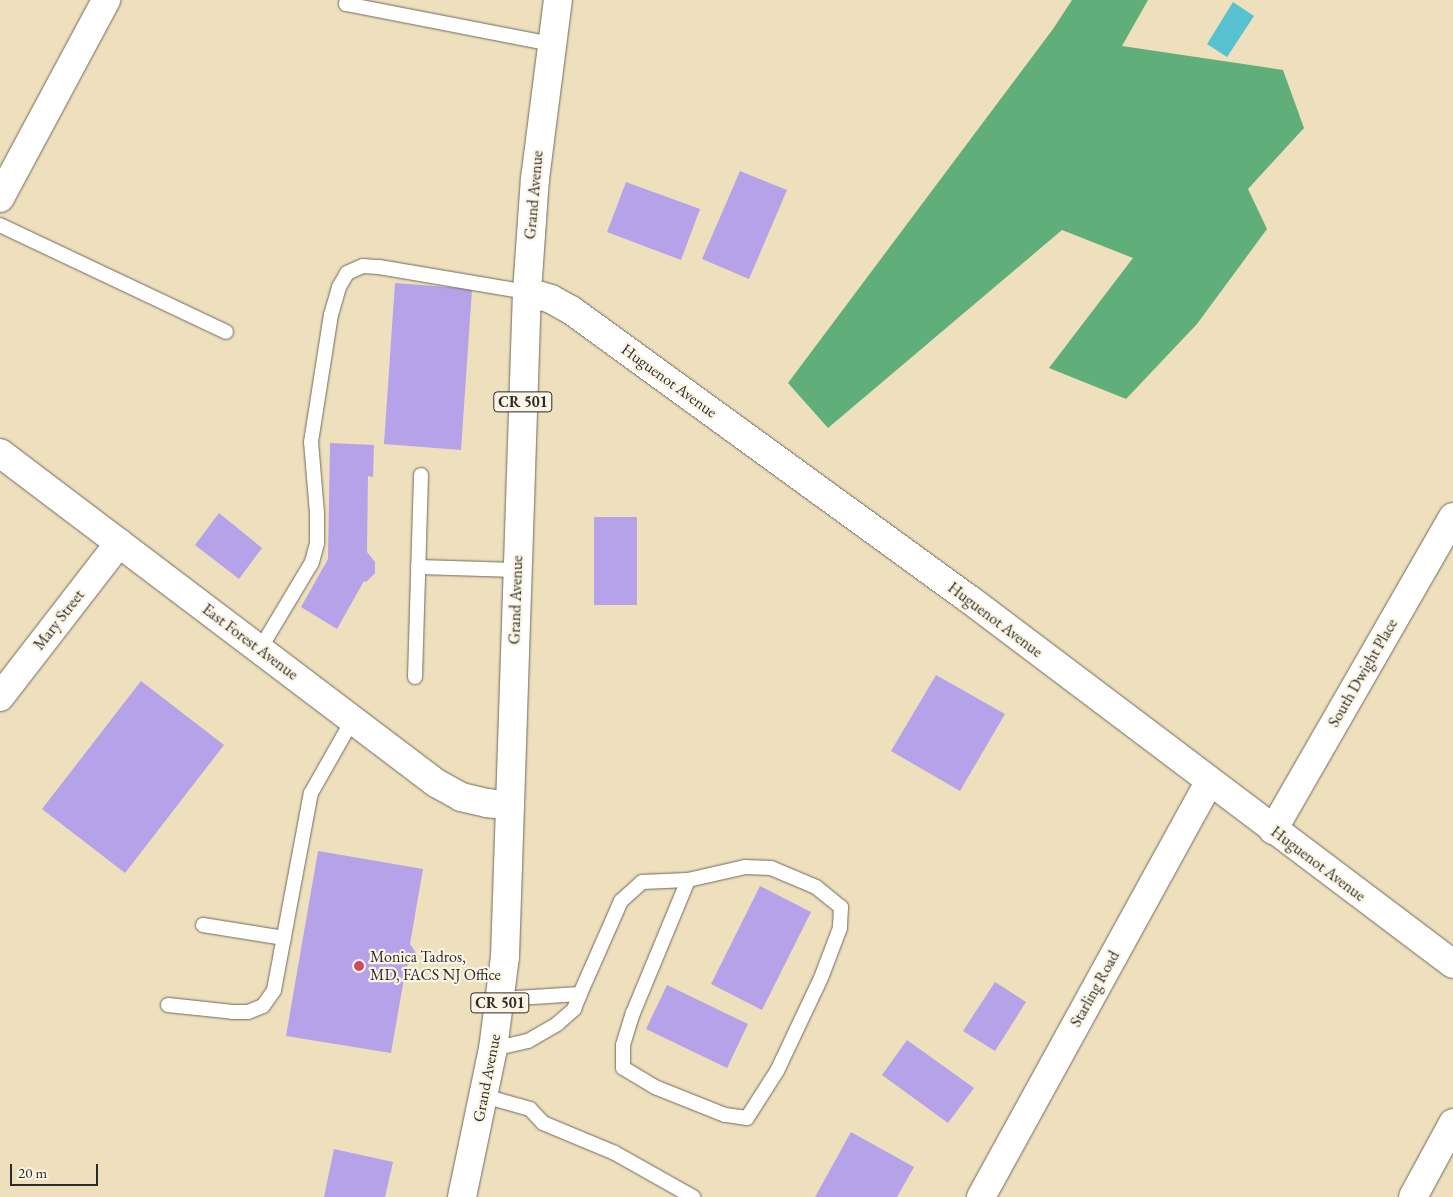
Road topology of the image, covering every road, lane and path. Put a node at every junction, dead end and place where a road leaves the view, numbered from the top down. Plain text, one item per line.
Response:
1 (106, 0) edge
2 (346, 0) edge
3 (558, 0) edge
4 (552, 44) junction
5 (0, 198) edge
6 (0, 225) edge
7 (527, 292) junction
8 (226, 332) dead end
9 (0, 453) edge
10 (421, 475) dead end
11 (1453, 517) edge
12 (119, 543) junction
13 (418, 567) junction
14 (517, 570) junction
15 (260, 649) junction
16 (414, 677) dead end
17 (0, 697) edge
18 (353, 719) junction
19 (1209, 782) junction
20 (510, 806) junction
21 (1273, 830) junction
22 (688, 880) junction
23 (203, 925) dead end
24 (284, 938) junction
25 (1453, 964) edge
26 (580, 994) junction
27 (501, 999) junction
28 (168, 1005) dead end
29 (493, 1049) junction
30 (484, 1096) junction
31 (1453, 1123) edge
32 (462, 1197) edge
33 (693, 1197) edge
34 (981, 1197) edge
35 (1413, 1197) edge

1 - 5 street
2 - 4 lane
3 - 4 street, Grand Avenue / CR 501
4 - 7 street, Grand Avenue / CR 501
6 - 8 lane
7 - 14 street, Grand Avenue / CR 501
7 - 15 lane
7 - 19 street, Huguenot Avenue
9 - 12 street, East Forest Avenue
10 - 13 lane
11 - 21 street, South Dwight Place
12 - 15 street, East Forest Avenue
12 - 17 street, Mary Street
13 - 14 lane
13 - 16 lane
14 - 20 street, Grand Avenue / CR 501
15 - 18 street, East Forest Avenue
18 - 20 street, East Forest Avenue
18 - 24 lane
19 - 21 street, Huguenot Avenue
19 - 34 street, Starling Road
20 - 27 street, Grand Avenue / CR 501
21 - 25 street, Huguenot Avenue
22 - 22 lane
22 - 26 lane
23 - 24 lane
24 - 28 lane
26 - 27 lane
26 - 29 lane
27 - 29 street, Grand Avenue / CR 501
29 - 30 street, Grand Avenue / CR 501
30 - 32 street, Grand Avenue / CR 501
30 - 33 lane
31 - 35 street

